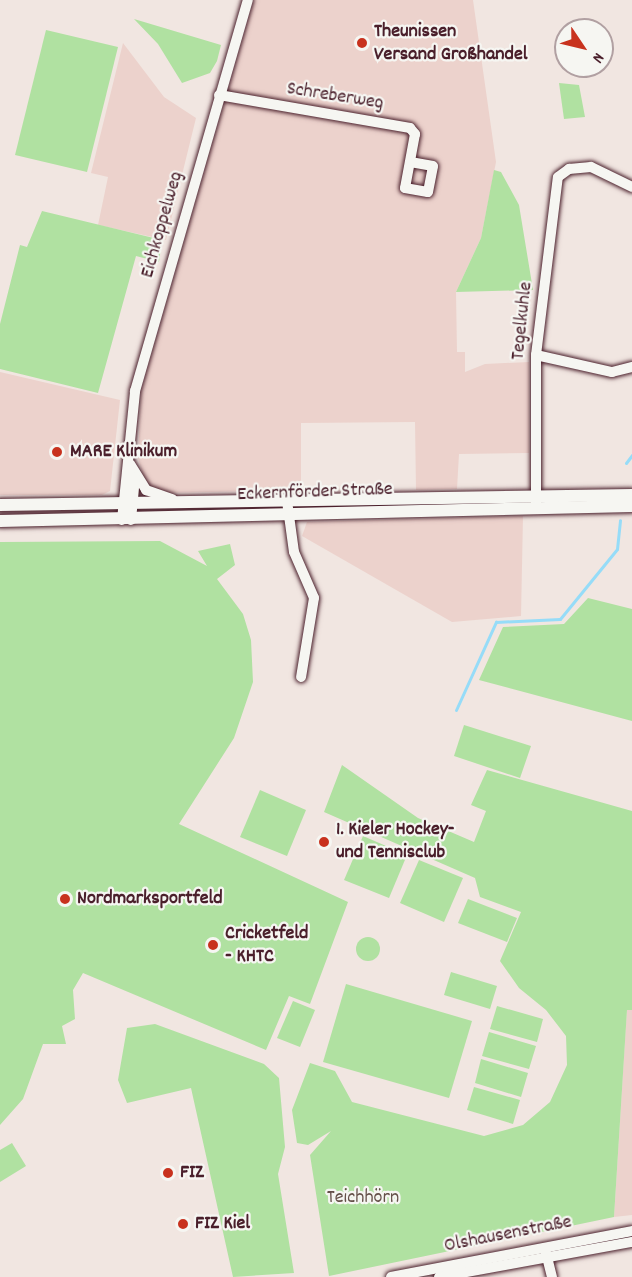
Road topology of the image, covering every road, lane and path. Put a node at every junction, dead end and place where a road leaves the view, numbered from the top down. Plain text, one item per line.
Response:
1 (248, 0) edge
2 (219, 95) junction
3 (410, 162) dead end
4 (632, 187) edge
5 (536, 355) junction
6 (632, 367) edge
7 (130, 464) junction
8 (135, 477) junction
9 (632, 495) edge
10 (536, 501) junction
11 (179, 503) junction
12 (0, 505) edge
13 (128, 505) junction
14 (632, 506) edge
15 (288, 507) junction
16 (126, 520) junction
17 (0, 521) edge
18 (301, 677) dead end
19 (632, 1231) edge
20 (632, 1242) edge
21 (546, 1250) junction
22 (391, 1277) edge
23 (440, 1277) edge
24 (552, 1277) edge

1 - 2 street, Eichkoppelweg
2 - 3 street, Schreberweg
2 - 7 street, Eichkoppelweg
4 - 5 street, Tegelkuhle
5 - 6 street
5 - 10 street, Tegelkuhle
7 - 8 street, Eichkoppelweg
7 - 13 street, Eichkoppelweg
8 - 11 street, Eichkoppelweg
8 - 13 street, Eichkoppelweg
9 - 10 main road, Eckernförder Straße
10 - 14 main road, Eckernförder Straße
10 - 15 main road, Eckernförder Straße
11 - 13 main road, Eckernförder Straße
11 - 15 main road, Eckernförder Straße
12 - 13 main road, Eckernförder Straße
13 - 16 street, Eichkoppelweg
15 - 16 main road, Eckernförder Straße
15 - 18 street
16 - 17 main road, Eckernförder Straße
19 - 21 street, Olshausenstraße
20 - 21 street, Olshausenstraße
21 - 22 street, Olshausenstraße
21 - 23 street, Olshausenstraße
21 - 24 street

